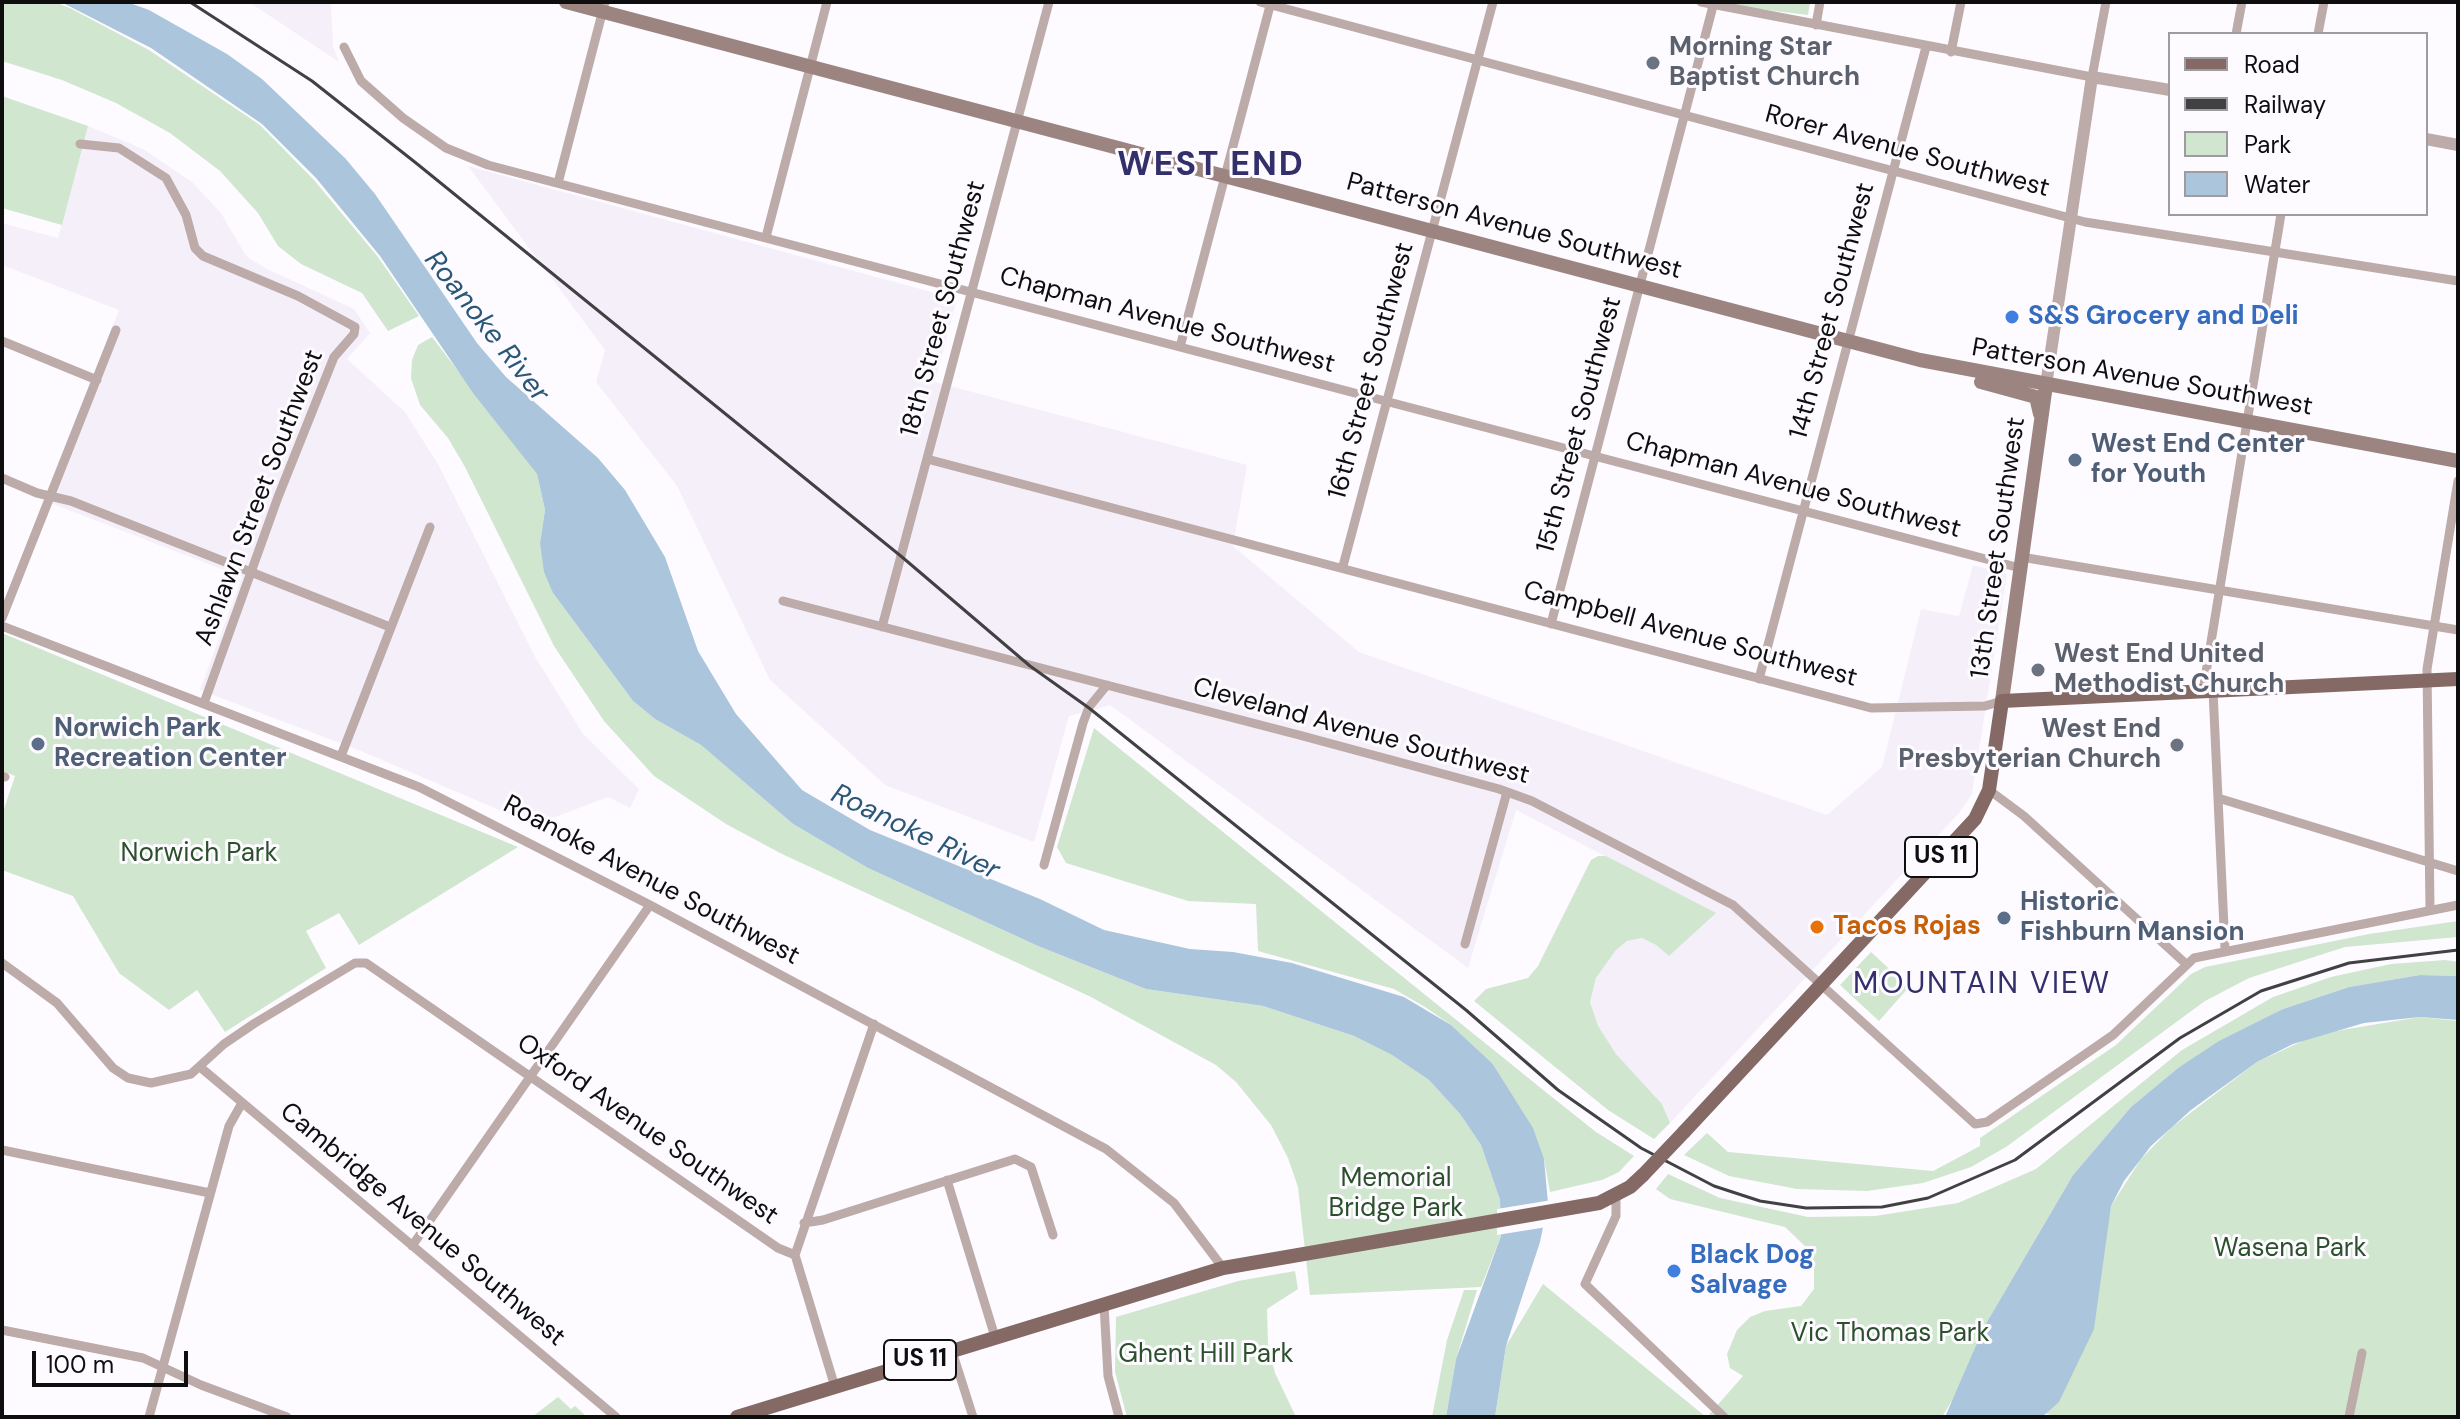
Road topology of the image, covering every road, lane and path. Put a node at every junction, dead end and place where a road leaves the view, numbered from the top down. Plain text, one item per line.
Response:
1 (566, 2) edge
2 (827, 2) edge
3 (1049, 2) edge
4 (1493, 2) edge
5 (1701, 2) edge
6 (1820, 2) edge
7 (1961, 2) edge
8 (2106, 2) edge
9 (2242, 2) edge
10 (2324, 2) edge
11 (1267, 3) edge
12 (1713, 6) junction
13 (603, 7) edge
14 (1816, 25) junction
15 (2236, 32) edge
16 (2318, 32) edge
17 (344, 47) dead end
18 (1926, 47) junction
19 (1951, 52) junction
20 (1477, 60) junction
21 (810, 66) junction
22 (2092, 77) junction
23 (2168, 90) edge
24 (1685, 115) junction
25 (1017, 121) junction
26 (2428, 139) edge
27 (80, 144) dead end
28 (2458, 145) edge
29 (1893, 170) junction
30 (1225, 175) junction
31 (558, 183) junction
32 (2281, 216) edge
33 (2072, 218) junction
34 (1432, 230) junction
35 (766, 237) junction
36 (2274, 253) junction
37 (2458, 281) edge
38 (1640, 286) junction
39 (971, 291) junction
40 (116, 330) dead end
41 (2, 341) edge
42 (1848, 341) junction
43 (1180, 347) junction
44 (1964, 370) junction
45 (97, 380) junction
46 (2046, 385) junction
47 (1387, 402) junction
48 (2041, 422) junction
49 (2248, 422) junction
50 (1594, 457) junction
51 (927, 459) junction
52 (2458, 461) edge
53 (2, 478) edge
54 (2458, 481) edge
55 (48, 496) junction
56 (1802, 512) junction
57 (430, 527) dead end
58 (2020, 563) junction
59 (1343, 566) junction
60 (252, 572) junction
61 (2220, 590) junction
62 (783, 601) dead end
63 (2, 618) edge
64 (1551, 624) junction
65 (2, 626) edge
66 (2434, 626) junction
67 (390, 627) junction
68 (882, 627) junction
69 (2458, 630) edge
70 (1759, 679) junction
71 (2458, 679) edge
72 (2426, 681) junction
73 (1107, 685) junction
74 (2208, 691) junction
75 (2002, 701) junction
76 (204, 703) junction
77 (341, 756) junction
78 (1989, 790) junction
79 (1507, 792) junction
80 (2218, 798) junction
81 (2431, 864) junction
82 (1044, 865) dead end
83 (2458, 871) edge
84 (650, 905) junction
85 (2458, 905) edge
86 (2430, 910) junction
87 (1465, 944) dead end
88 (2225, 949) junction
89 (2, 963) edge
90 (2185, 963) junction
91 (1820, 982) junction
92 (874, 1024) junction
93 (200, 1067) junction
94 (530, 1077) junction
95 (242, 1103) junction
96 (2, 1150) edge
97 (947, 1180) junction
98 (210, 1193) junction
99 (1616, 1196) junction
100 (804, 1223) junction
101 (1053, 1235) dead end
102 (412, 1246) junction
103 (795, 1255) junction
104 (1223, 1268) junction
105 (1104, 1305) junction
106 (2, 1330) edge
107 (995, 1337) junction
108 (952, 1351) junction
109 (2362, 1353) dead end
110 (162, 1368) junction
111 (835, 1387) junction
112 (149, 1417) edge
113 (287, 1417) edge
114 (616, 1417) edge
115 (737, 1417) edge
116 (973, 1417) edge
117 (1119, 1417) edge
118 (1724, 1417) edge
119 (2349, 1417) edge

1 - 13 main road, Patterson Avenue Southwest
2 - 21 street
3 - 25 street, 18th Street Southwest
4 - 20 street, 16th Street Southwest
5 - 12 street
6 - 14 street
7 - 19 street
8 - 22 street, 13th Street Southwest
9 - 15 street
10 - 16 street
11 - 20 street, Rorer Avenue Southwest
11 - 30 street
12 - 14 street
12 - 24 street, 15th Street Southwest
13 - 21 main road, Patterson Avenue Southwest
13 - 31 street
14 - 18 street
17 - 31 street, Chapman Avenue Southwest
18 - 19 street
18 - 29 street, 14th Street Southwest
19 - 22 street
20 - 24 street, Rorer Avenue Southwest
20 - 34 street, 16th Street Southwest
21 - 25 main road, Patterson Avenue Southwest
21 - 35 street
22 - 23 street
22 - 33 street, 13th Street Southwest
24 - 29 street, Rorer Avenue Southwest
24 - 38 street, 15th Street Southwest
25 - 30 main road, Patterson Avenue Southwest
25 - 39 street, 18th Street Southwest
26 - 28 street
27 - 60 street, Ashlawn Street Southwest
29 - 33 street, Rorer Avenue Southwest
29 - 42 street, 14th Street Southwest
30 - 34 main road, Patterson Avenue Southwest
30 - 43 street
31 - 35 street, Chapman Avenue Southwest
32 - 36 street
33 - 36 street, Rorer Avenue Southwest
33 - 46 street, 13th Street Southwest
34 - 38 main road, Patterson Avenue Southwest
34 - 47 street, 16th Street Southwest
35 - 39 street, Chapman Avenue Southwest
36 - 37 street, Rorer Avenue Southwest
36 - 49 street
38 - 42 main road, Patterson Avenue Southwest
38 - 50 street, 15th Street Southwest
39 - 43 street, Chapman Avenue Southwest
39 - 51 street, 18th Street Southwest
40 - 45 street
41 - 45 street
42 - 44 main road, Patterson Avenue Southwest
42 - 56 street, 14th Street Southwest
43 - 47 street, Chapman Avenue Southwest
44 - 46 main road, Patterson Avenue Southwest
44 - 48 main road
45 - 55 street
46 - 48 main road, 13th Street Southwest
46 - 49 main road, Patterson Avenue Southwest
47 - 50 street, Chapman Avenue Southwest
47 - 59 street, 16th Street Southwest
48 - 58 main road, 13th Street Southwest
49 - 52 main road, Patterson Avenue Southwest
49 - 61 street
50 - 56 street, Chapman Avenue Southwest
50 - 64 street, 15th Street Southwest
51 - 59 street, Campbell Avenue Southwest
51 - 68 street, 18th Street Southwest
53 - 55 street
54 - 66 street
55 - 60 street
55 - 63 street
56 - 58 street, Chapman Avenue Southwest
56 - 70 street, 14th Street Southwest
57 - 67 street
58 - 61 street, Chapman Avenue Southwest
58 - 75 main road, 13th Street Southwest
59 - 64 street, Campbell Avenue Southwest
60 - 67 street
60 - 76 street, Ashlawn Street Southwest
61 - 66 street, Chapman Avenue Southwest
61 - 74 street
62 - 68 street, Cleveland Avenue Southwest
64 - 70 street, Campbell Avenue Southwest
65 - 76 street, Roanoke Avenue Southwest
66 - 69 street, Chapman Avenue Southwest
66 - 72 street
67 - 77 street
68 - 73 street, Cleveland Avenue Southwest
70 - 75 street, Campbell Avenue Southwest
71 - 72 main road, Campbell Avenue Southwest
72 - 74 main road, Campbell Avenue Southwest
72 - 81 street
73 - 79 street, Cleveland Avenue Southwest
73 - 82 street
74 - 75 main road, Campbell Avenue Southwest
74 - 80 street
75 - 78 main road, 13th Street Southwest / US 11
76 - 77 street, Roanoke Avenue Southwest
77 - 84 street, Roanoke Avenue Southwest
78 - 90 street
78 - 91 main road, 13th Street Southwest / US 11
79 - 87 street
79 - 91 street, Cleveland Avenue Southwest
80 - 81 street
80 - 88 street
81 - 83 street
81 - 86 street
84 - 92 street, Roanoke Avenue Southwest
84 - 94 street
85 - 86 street
86 - 88 street
88 - 90 street
89 - 93 street
90 - 91 street, Cleveland Avenue Southwest
91 - 99 main road, 13th Street Southwest / US 11, bridge
92 - 100 street
92 - 104 street, Roanoke Avenue Southwest
93 - 94 street, Oxford Avenue Southwest
93 - 95 street, Cambridge Avenue Southwest
94 - 102 street
94 - 103 street, Oxford Avenue Southwest
95 - 98 street
95 - 102 street, Cambridge Avenue Southwest
96 - 98 street
97 - 100 street
97 - 101 street
97 - 107 street
98 - 110 street
99 - 104 main road, US 11
99 - 118 street
100 - 103 street
102 - 114 street, Cambridge Avenue Southwest
103 - 111 street, Oxford Avenue Southwest
104 - 105 main road, US 11
105 - 107 main road, US 11
105 - 117 street
106 - 110 street
107 - 108 main road, US 11
108 - 111 main road, US 11
108 - 116 street
109 - 119 street
110 - 112 street
110 - 113 street
111 - 115 main road, US 11

